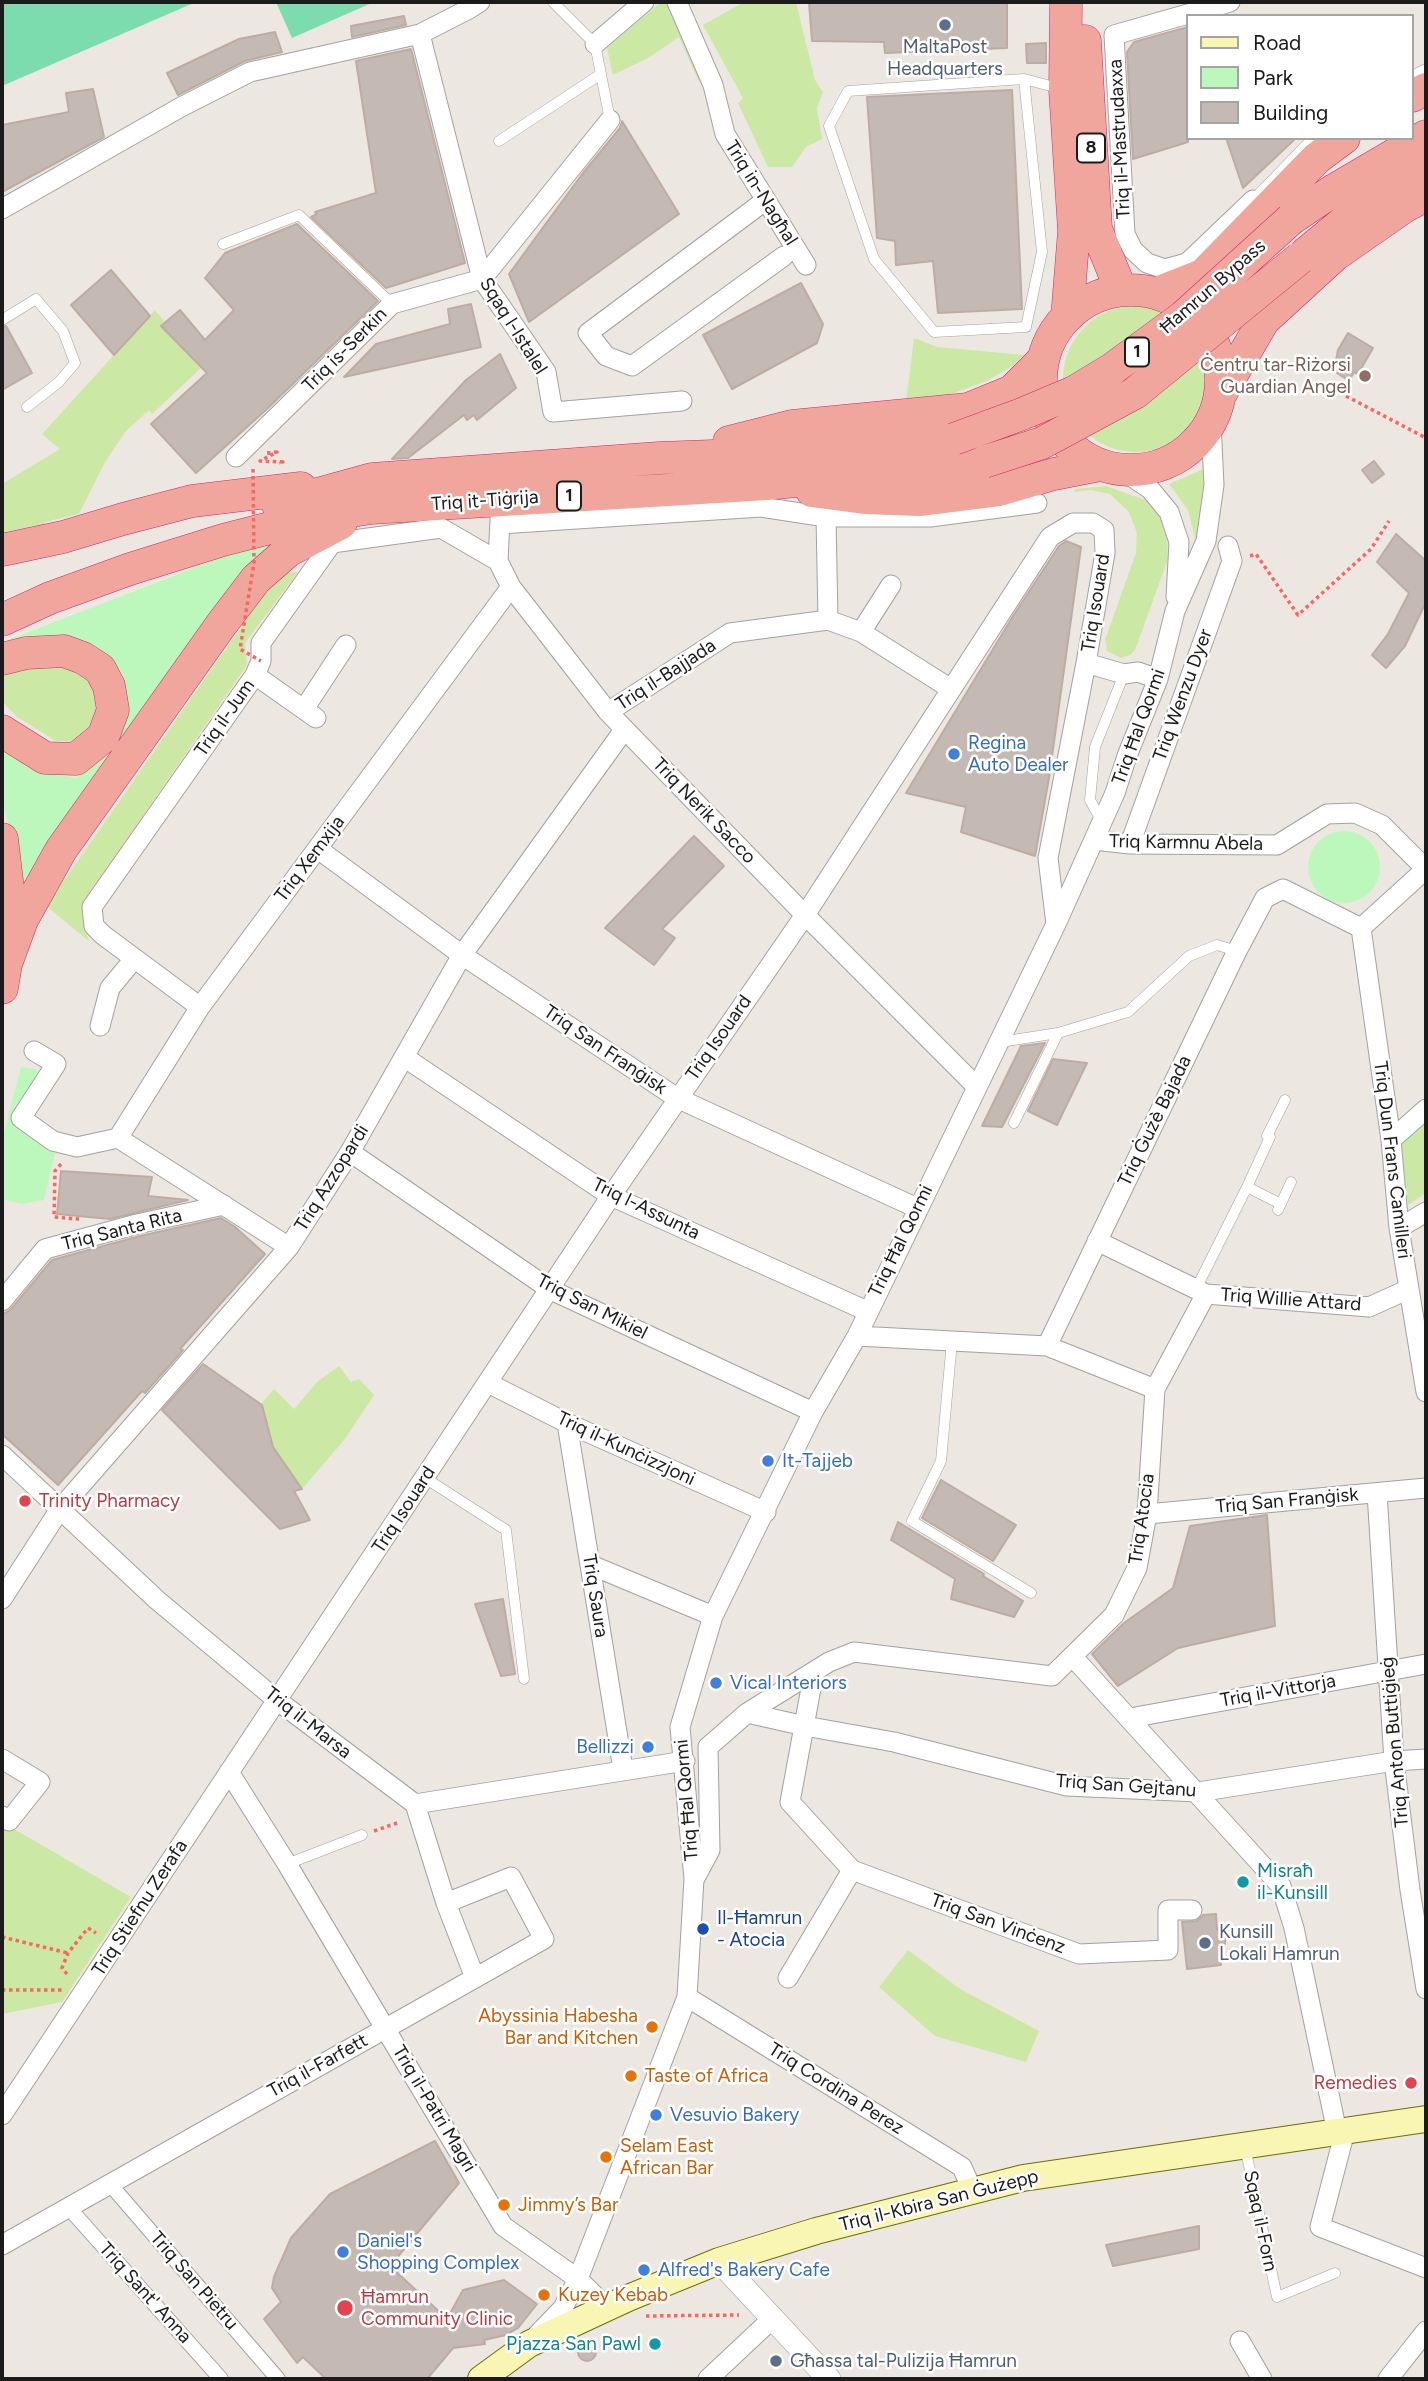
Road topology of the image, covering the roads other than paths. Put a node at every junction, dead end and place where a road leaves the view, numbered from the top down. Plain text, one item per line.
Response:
1 (480, 2) edge
2 (553, 2) edge
3 (644, 2) edge
4 (677, 2) edge
5 (1066, 2) edge
6 (1082, 2) edge
7 (1230, 2) edge
8 (1188, 14) edge
9 (1186, 15) edge
10 (420, 34) junction
11 (595, 44) junction
12 (601, 74) junction
13 (1024, 79) junction
14 (1065, 90) junction
15 (610, 120) joint
16 (1426, 136) edge
17 (1311, 140) edge
18 (1341, 140) edge
19 (499, 141) dead end
20 (1426, 166) edge
21 (1426, 195) edge
22 (1253, 200) joint
23 (766, 201) junction
24 (2, 209) edge
25 (223, 244) dead end
26 (784, 256) dead end
27 (806, 265) dead end
28 (482, 279) junction
29 (1121, 290) junction
30 (1157, 293) junction
31 (392, 304) junction
32 (1067, 317) junction
33 (2, 320) edge
34 (1043, 360) junction
35 (682, 401) dead end
36 (27, 408) dead end
37 (1215, 409) junction
38 (954, 439) joint
39 (236, 457) road end
40 (659, 458) junction
41 (984, 462) joint
42 (1110, 467) junction
43 (766, 484) junction
44 (372, 494) junction
45 (1037, 503) dead end
46 (501, 512) junction
47 (826, 517) junction
48 (2, 550) edge
49 (1229, 553) road end
50 (498, 561) junction
51 (891, 585) dead end
52 (511, 587) junction
53 (2, 597) edge
54 (1175, 611) junction
55 (2, 620) edge
56 (828, 620) junction
57 (862, 632) junction
58 (346, 645) dead end
59 (2, 659) edge
60 (1086, 663) junction
61 (258, 668) junction
62 (1124, 674) junction
63 (1158, 679) junction
64 (951, 689) junction
65 (608, 712) junction
66 (624, 730) junction
67 (2, 732) edge
68 (1098, 831) junction
69 (2, 839) edge
70 (1130, 844) junction
71 (318, 849) junction
72 (1423, 859) edge
73 (805, 915) junction
74 (1056, 924) junction
75 (1361, 928) junction
76 (1237, 951) junction
77 (462, 955) junction
78 (134, 959) junction
79 (4, 976) edge
80 (200, 1007) junction
81 (100, 1026) dead end
82 (1058, 1033) junction
83 (1000, 1042) junction
84 (34, 1051) dead end
85 (404, 1057) junction
86 (976, 1086) junction
87 (677, 1098) junction
88 (1285, 1100) dead end
89 (1426, 1109) edge
90 (1014, 1123) dead end
91 (118, 1138) junction
92 (1391, 1140) junction
93 (350, 1152) junction
94 (1291, 1182) dead end
95 (1247, 1187) junction
96 (611, 1196) junction
97 (224, 1205) junction
98 (917, 1208) junction
99 (1426, 1212) edge
100 (1399, 1228) junction
101 (1097, 1241) junction
102 (289, 1247) junction
103 (1409, 1289) junction
104 (551, 1290) junction
105 (1201, 1291) junction
106 (2, 1301) edge
107 (867, 1311) junction
108 (857, 1336) junction
109 (952, 1341) junction
110 (1047, 1346) junction
111 (488, 1383) junction
112 (1155, 1389) junction
113 (1426, 1392) edge
114 (813, 1412) junction
115 (567, 1423) junction
116 (2, 1455) edge
117 (425, 1478) junction
118 (1426, 1488) edge
119 (1377, 1493) junction
120 (60, 1509) junction
121 (766, 1513) junction
122 (1147, 1514) junction
123 (591, 1565) junction
124 (1031, 1592) dead end
125 (2, 1599) edge
126 (713, 1616) junction
127 (1072, 1656) junction
128 (1426, 1664) edge
129 (1388, 1671) junction
130 (814, 1672) junction
131 (524, 1679) dead end
132 (278, 1701) junction
133 (747, 1713) junction
134 (1129, 1718) junction
135 (805, 1727) junction
136 (708, 1747) joint
137 (2, 1759) edge
138 (1426, 1759) edge
139 (685, 1760) junction
140 (1394, 1761) junction
141 (623, 1769) junction
142 (229, 1772) junction
143 (1198, 1792) junction
144 (416, 1810) junction
145 (2, 1816) edge
146 (362, 1835) road end
147 (287, 1864) junction
148 (852, 1870) junction
149 (694, 1879) junction
150 (1418, 1890) edge
151 (446, 1903) junction
152 (1192, 1910) dead end
153 (475, 1978) junction
154 (788, 1978) dead end
155 (1426, 1989) edge
156 (687, 1997) junction
157 (385, 2028) junction
158 (2, 2115) edge
159 (1426, 2119) edge
160 (1341, 2131) junction
161 (1244, 2146) junction
162 (109, 2183) junction
163 (973, 2192) junction
164 (69, 2208) junction
165 (2, 2245) edge
166 (719, 2262) junction
167 (1426, 2268) edge
168 (1335, 2273) dead end
169 (578, 2279) junction
170 (618, 2303) junction
171 (769, 2316) junction
172 (1426, 2332) edge
173 (1240, 2342) dead end
174 (529, 2344) junction
175 (221, 2379) edge
176 (278, 2379) edge
177 (481, 2379) edge
178 (708, 2379) edge
179 (829, 2379) edge
180 (1262, 2379) edge
181 (1388, 2379) edge

1 - 10 street
2 - 11 lane
3 - 11 street
4 - 23 street, Triq in-Nagħal
5 - 14 highway, 8
6 - 29 highway, 8
7 - 8 street, Triq il-Mastrudaxxa
9 - 22 street, Triq il-Mastrudaxxa
10 - 24 street
10 - 28 street, Sqaq l-Istalel
11 - 12 lane
12 - 15 lane
12 - 19 lane
13 - 13 lane
13 - 14 lane
14 - 32 highway, 8
15 - 28 street
16 - 38 highway, Ħamrun Bypass / 1, bridge
17 - 22 lane
18 - 30 highway, Ħamrun Bypass
20 - 41 highway, Ħamrun Bypass / 1, bridge
21 - 37 highway
23 - 26 street
23 - 27 street, Triq in-Nagħal
25 - 31 lane
28 - 31 street, Triq is-Serkin
28 - 35 street, Sqaq l-Istalel
29 - 30 highway, 8
29 - 32 highway, 8
30 - 37 highway, 8
31 - 39 street, Triq is-Serkin
32 - 34 highway, 8
33 - 36 lane
34 - 40 highway
34 - 42 highway, 8
37 - 42 highway
37 - 54 street, Triq Ħal Qormi
38 - 40 highway, Triq it-Tiġrija / 1
40 - 44 highway, Triq it-Tiġrija / 1
41 - 43 highway, Triq it-Tiġrija / 1
42 - 43 highway
42 - 54 street, Triq Ħal Qormi
43 - 46 highway, Triq it-Tiġrija / 1
44 - 46 highway, Triq it-Tiġrija / 1
44 - 48 highway, 1
44 - 53 highway, Triq it-Tiġrija
44 - 55 highway, Triq it-Tiġrija / 1
44 - 79 highway
45 - 47 street
46 - 47 street
46 - 50 street, Triq Nerik Sacco
47 - 56 street
49 - 70 street, Triq Wenzu Dyer
50 - 52 street, Triq Nerik Sacco
50 - 61 street, Triq il-Jum
51 - 57 street
52 - 65 street, Triq Nerik Sacco
52 - 71 street, Triq Xemxija
54 - 63 street, Triq Ħal Qormi
56 - 57 street
56 - 65 street, Triq il-Bajjada
57 - 64 street
58 - 61 street
59 - 67 highway
60 - 62 street, Triq Isouard
60 - 64 street, Triq Isouard
60 - 74 street, Triq Isouard
61 - 78 street, Triq il-Jum
62 - 63 street, Triq Isouard
62 - 68 lane
63 - 68 street, Triq Ħal Qormi
64 - 73 street, Triq Isouard
65 - 66 street, Triq Nerik Sacco
66 - 73 street, Triq Nerik Sacco
66 - 77 street, Triq Azzopardi
68 - 70 street, Triq Karmnu Abela
68 - 74 street, Triq Ħal Qormi
69 - 79 highway
70 - 72 street, Triq Karmnu Abela
71 - 77 street, Triq San Franġisk
71 - 80 street, Triq Xemxija
72 - 75 street
73 - 86 street, Triq Nerik Sacco
73 - 87 street, Triq Isouard
74 - 83 street, Triq Ħal Qormi
75 - 76 street, Triq Ġużè Bajada
75 - 92 street, Triq Dun Frans Camilleri
76 - 82 lane
76 - 101 street, Triq Ġużè Bajada
77 - 85 street, Triq Azzopardi
77 - 87 street, Triq San Franġisk
78 - 80 street, Triq il-Jum
78 - 81 street
80 - 91 street, Triq Xemxija
82 - 83 lane
82 - 90 lane
83 - 86 street, Triq Ħal Qormi
84 - 91 street
85 - 93 street, Triq Azzopardi
85 - 96 street, Triq l-Assunta
86 - 98 street, Triq Ħal Qormi
87 - 96 street, Triq Isouard
87 - 98 street, Triq San Franġisk
88 - 95 lane
89 - 92 street
91 - 97 street
92 - 100 street, Triq Dun Frans Camilleri
93 - 102 street, Triq Azzopardi
93 - 104 street, Triq San Mikiel
94 - 95 lane
95 - 105 lane
96 - 104 street, Triq Isouard
96 - 107 street, Triq l-Assunta
97 - 102 street
97 - 106 street, Triq Santa Rita
98 - 107 street, Triq Ħal Qormi
99 - 100 street
100 - 103 street, Triq Dun Frans Camilleri
101 - 105 street, Triq Willie Attard
101 - 110 street, Triq Ġużè Bajada
102 - 120 street, Triq Azzopardi
103 - 105 street, Triq Willie Attard
103 - 113 street, Triq Dun Frans Camilleri
104 - 111 street, Triq Isouard
104 - 114 street, Triq San Mikiel
105 - 112 street
107 - 108 street, Triq Ħal Qormi
108 - 109 street
108 - 114 street, Triq Ħal Qormi
109 - 110 street
109 - 124 lane
110 - 112 street
111 - 115 street, Triq il-Kunċizzjoni
111 - 117 street, Triq Isouard
112 - 122 street, Triq Atocia
114 - 121 street, Triq Ħal Qormi
115 - 121 street, Triq il-Kunċizzjoni
115 - 123 street, Triq Saura
116 - 120 street, Triq il-Marsa
117 - 131 lane
117 - 132 street, Triq Isouard
118 - 119 street, Triq San Franġisk
119 - 122 street, Triq San Franġisk
119 - 129 street, Triq Anton Buttiġieġ
120 - 125 street, Triq Azzopardi
120 - 132 street, Triq il-Marsa
121 - 126 street, Triq Ħal Qormi
122 - 127 street, Triq Atocia
123 - 126 street
123 - 141 street, Triq Saura
126 - 139 street, Triq Ħal Qormi
127 - 130 street, Triq Atocia
127 - 134 street
128 - 129 street, Triq il-Vittorja
129 - 134 street, Triq il-Vittorja
129 - 140 street, Triq Anton Buttiġieġ
130 - 133 street, Triq Atocia
130 - 135 street, Triq San Vinċenz
132 - 142 street, Triq Stiefnu Zerafa
132 - 144 street, Triq il-Marsa
133 - 135 street, Triq San Gejtanu
133 - 136 street, Triq Atocia
134 - 143 street
135 - 143 street, Triq San Gejtanu
135 - 148 street, Triq San Vinċenz
136 - 149 street, Triq Ħal Qormi
137 - 145 street
138 - 140 street, Triq San Gejtanu
139 - 141 street
139 - 149 street, Triq Ħal Qormi
140 - 143 street, Triq San Gejtanu
140 - 150 street, Triq Anton Buttiġieġ
141 - 144 street
142 - 147 street, Triq il-Patri Magri
142 - 158 street, Triq Stiefnu Zerafa
143 - 160 street
144 - 151 street
146 - 147 lane
147 - 157 street, Triq il-Patri Magri
148 - 152 street, Triq San Vinċenz
148 - 154 street
149 - 156 street, Triq Ħal Qormi
150 - 155 street, Triq Anton Buttiġieġ
151 - 153 street
151 - 153 street, Triq il-Farfett
153 - 157 street, Triq il-Farfett
156 - 163 street, Triq Cordina Perez
156 - 169 street, Triq Ħal Qormi
157 - 162 street, Triq il-Farfett
157 - 169 street, Triq il-Patri Magri
159 - 160 main road, Triq il-Kbira San Ġużepp
160 - 161 main road, Triq il-Kbira San Ġużepp
160 - 167 street
161 - 163 main road, Triq il-Kbira San Ġużepp
161 - 168 lane, Sqaq il-Forn
162 - 164 street, Triq il-Farfett
162 - 176 street, Triq San Pietru
163 - 166 main road, Triq il-Kbira San Ġużepp
164 - 165 street, Triq il-Farfett
164 - 175 street, Triq Sant' Anna
166 - 170 main road, Triq il-Kbira San Ġużepp
166 - 171 street
169 - 170 street, Triq il-Patri Magri
169 - 174 street, Triq Ħal Qormi
170 - 174 main road, Triq il-Kbira San Ġużepp
171 - 178 street
171 - 179 street
172 - 181 street
173 - 180 street
174 - 177 main road, Triq il-Kbira San Ġużepp

